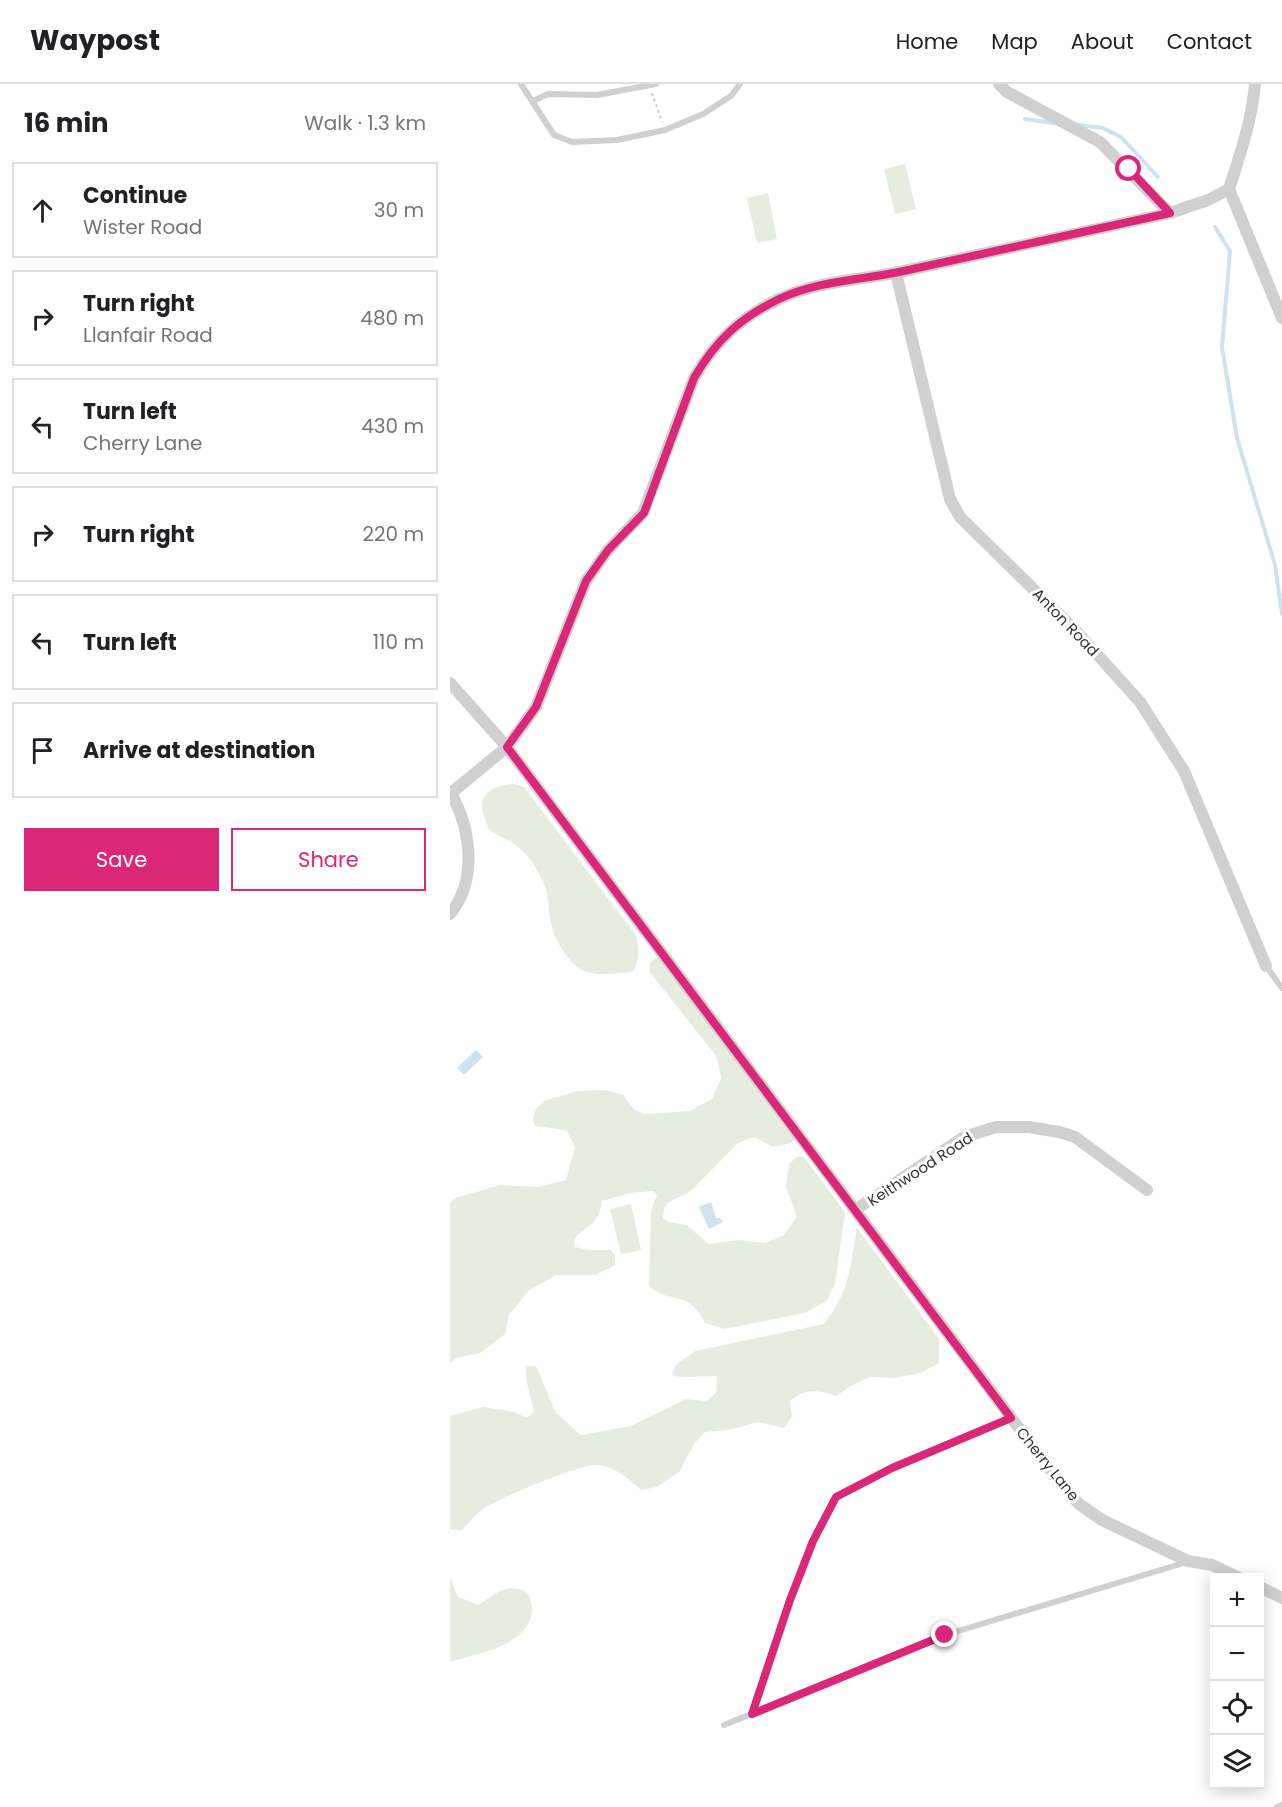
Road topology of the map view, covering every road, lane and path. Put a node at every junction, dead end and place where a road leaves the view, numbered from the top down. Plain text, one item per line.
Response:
1 (520, 84) edge
2 (740, 84) edge
3 (999, 84) edge
4 (1255, 84) edge
5 (652, 85) edge
6 (533, 101) junction
7 (665, 130) junction
8 (1229, 189) junction
9 (1170, 213) junction
10 (896, 273) junction
11 (1282, 318) edge
12 (450, 683) edge
13 (507, 747) junction
14 (451, 792) edge
15 (450, 914) edge
16 (1266, 966) joint
17 (1282, 988) edge
18 (1147, 1190) dead end
19 (855, 1210) junction
20 (1011, 1418) junction
21 (1188, 1561) junction
22 (1229, 1573) edge
23 (1264, 1589) edge
24 (1282, 1598) edge
25 (752, 1714) junction
26 (724, 1725) dead end
27 (1282, 1805) edge
28 (1277, 1807) edge

1 - 6 lane
2 - 7 lane
3 - 9 street
4 - 8 street
5 - 6 lane
5 - 7 path
6 - 7 lane
8 - 9 street
8 - 11 street
9 - 10 street
10 - 13 street
10 - 16 street, Anton Road
12 - 13 street, Cherry Lane
13 - 14 street
13 - 19 street, Cherry Lane
14 - 15 street
16 - 17 lane
18 - 19 street, Keithwood Road
19 - 20 street, Cherry Lane
20 - 21 street, Cherry Lane
20 - 25 lane
21 - 22 street, Cherry Lane
21 - 25 lane
23 - 24 street
25 - 26 lane
27 - 28 lane

